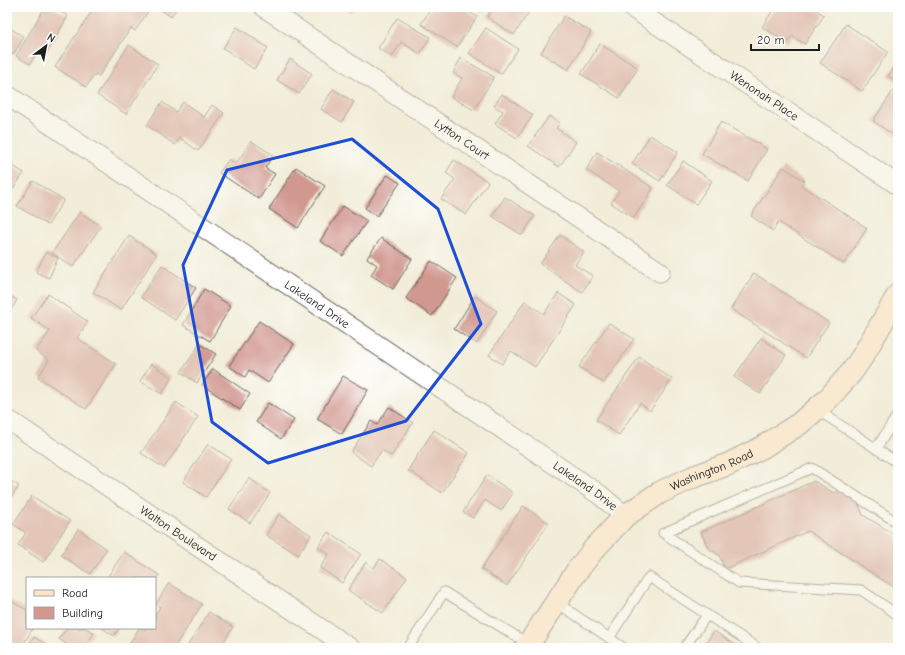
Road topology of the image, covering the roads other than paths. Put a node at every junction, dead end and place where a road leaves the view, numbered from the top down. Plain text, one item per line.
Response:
1 (264, 7) edge
2 (631, 7) edge
3 (7, 95) edge
4 (898, 185) edge
5 (660, 272) dead end
6 (898, 295) edge
7 (816, 409) junction
8 (898, 414) edge
9 (7, 419) edge
10 (876, 449) junction
11 (898, 463) edge
12 (625, 516) junction
13 (898, 524) edge
14 (556, 602) junction
15 (707, 615) junction
16 (898, 615) edge
17 (609, 638) junction
18 (527, 646) edge
19 (350, 648) edge
20 (408, 648) edge
21 (624, 648) edge
22 (684, 648) edge
23 (758, 648) edge

1 - 5 street, Lytton Court
2 - 4 street, Wenonah Place
3 - 12 street, Lakeland Drive
6 - 7 street, Washington Road
7 - 10 lane
7 - 12 street, Washington Road
8 - 10 lane
9 - 19 street, Walton Boulevard
10 - 11 lane
12 - 14 street, Washington Road
13 - 16 lane
14 - 17 lane
14 - 18 street, Washington Road
15 - 17 lane
15 - 22 lane
15 - 23 lane
17 - 21 lane
18 - 20 lane

